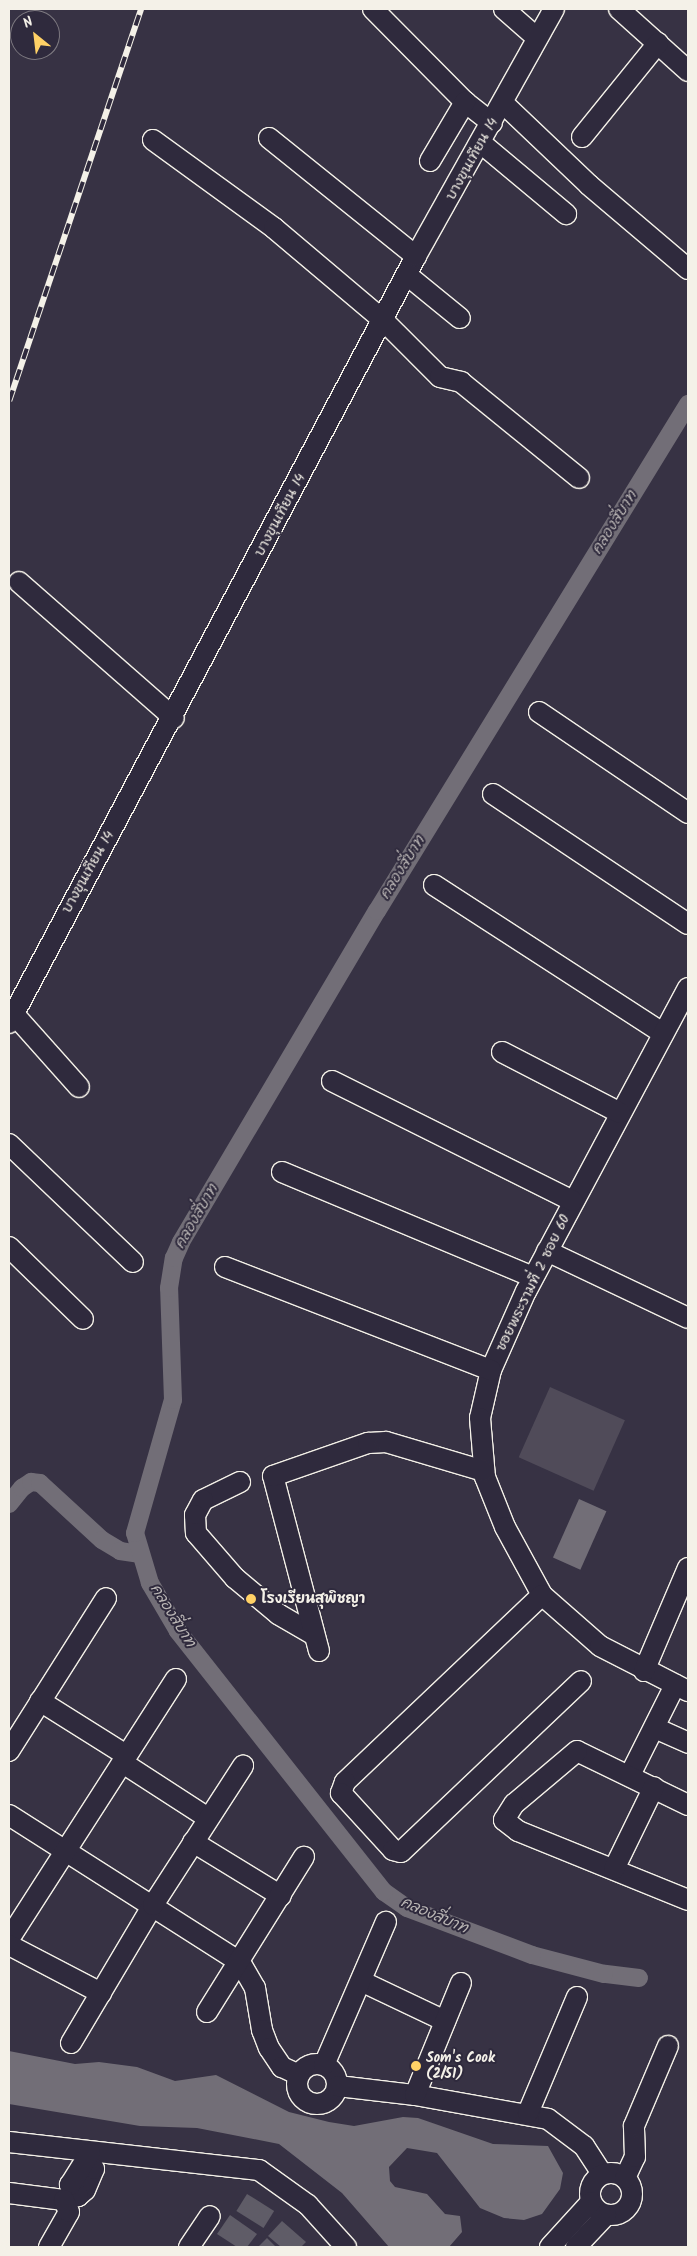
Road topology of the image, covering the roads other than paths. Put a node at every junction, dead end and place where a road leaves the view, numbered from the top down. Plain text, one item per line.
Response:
1 (373, 9) edge
2 (504, 9) edge
3 (554, 9) edge
4 (619, 9) edge
5 (537, 38) junction
6 (658, 43) junction
7 (688, 71) edge
8 (465, 102) junction
9 (503, 103) junction
10 (492, 123) junction
11 (582, 137) dead end
12 (269, 138) dead end
13 (153, 140) dead end
14 (481, 143) junction
15 (430, 161) dead end
16 (566, 214) dead end
17 (416, 256) junction
18 (688, 269) edge
19 (407, 275) junction
20 (460, 318) dead end
21 (384, 321) junction
22 (579, 478) dead end
23 (19, 582) dead end
24 (539, 712) dead end
25 (174, 718) junction
26 (492, 794) dead end
27 (688, 813) edge
28 (434, 885) dead end
29 (688, 924) edge
30 (688, 988) edge
31 (11, 1018) edge
32 (663, 1033) junction
33 (502, 1052) dead end
34 (332, 1081) dead end
35 (79, 1087) dead end
36 (620, 1113) junction
37 (9, 1144) edge
38 (282, 1172) dead end
39 (573, 1202) junction
40 (9, 1247) edge
41 (547, 1251) junction
42 (133, 1262) dead end
43 (225, 1267) dead end
44 (533, 1277) junction
45 (688, 1318) edge
46 (83, 1319) dead end
47 (491, 1370) junction
48 (484, 1471) junction
49 (240, 1482) dead end
50 (688, 1568) edge
51 (542, 1595) junction
52 (106, 1598) dead end
53 (644, 1670) junction
54 (176, 1680) dead end
55 (581, 1681) dead end
56 (681, 1688) edge
57 (40, 1701) junction
58 (655, 1728) junction
59 (688, 1743) edge
60 (9, 1751) edge
61 (125, 1759) junction
62 (243, 1766) dead end
63 (630, 1775) junction
64 (654, 1787) junction
65 (688, 1805) edge
66 (9, 1815) edge
67 (208, 1818) junction
68 (193, 1842) junction
69 (66, 1850) junction
70 (304, 1857) dead end
71 (614, 1869) junction
72 (280, 1896) junction
73 (688, 1900) edge
74 (153, 1905) junction
75 (386, 1922) dead end
76 (9, 1940) edge
77 (9, 1945) edge
78 (240, 1962) junction
79 (361, 1981) junction
80 (461, 1983) dead end
81 (101, 1993) junction
82 (577, 1997) dead end
83 (207, 2012) dead end
84 (445, 2021) junction
85 (71, 2043) dead end
86 (668, 2046) dead end
87 (324, 2065) junction
88 (300, 2075) junction
89 (338, 2086) junction
90 (415, 2095) junction
91 (528, 2113) junction
92 (9, 2142) edge
93 (88, 2157) junction
94 (602, 2174) junction
95 (625, 2178) junction
96 (9, 2193) edge
97 (71, 2198) junction
98 (598, 2209) junction
99 (210, 2216) dead end
100 (49, 2247) edge
101 (189, 2247) edge
102 (346, 2247) edge
103 (550, 2247) edge
104 (576, 2247) edge

1 - 8 street
2 - 5 street
3 - 5 street, บางขุนเทียน 14
4 - 6 street
5 - 9 street, บางขุนเทียน 14
6 - 7 street
6 - 11 street
8 - 10 street
8 - 15 street
9 - 10 street, บางขุนเทียน 14
9 - 18 street
10 - 14 street, บางขุนเทียน 14
12 - 17 street
13 - 21 street
14 - 16 street
14 - 17 street, บางขุนเทียน 14
17 - 19 street, บางขุนเทียน 14
19 - 20 street
19 - 21 street, บางขุนเทียน 14
21 - 22 street
21 - 25 street, บางขุนเทียน 14
23 - 25 street
24 - 27 street
25 - 31 street, บางขุนเทียน 14
26 - 29 street
28 - 32 street
30 - 32 street, ซอยพระรามที่ 2 ซอย 60
31 - 35 street
32 - 36 street, ซอยพระรามที่ 2 ซอย 60
33 - 36 street
34 - 39 street
36 - 39 street, ซอยพระรามที่ 2 ซอย 60
37 - 42 street
38 - 44 street
39 - 41 street, ซอยพระรามที่ 2 ซอย 60
40 - 46 street
41 - 44 street, ซอยพระรามที่ 2 ซอย 60
41 - 45 street
43 - 47 street
44 - 47 street, ซอยพระรามที่ 2 ซอย 60
47 - 48 street, ซอยพระรามที่ 2 ซอย 60
48 - 49 street
48 - 51 street, ซอยพระรามที่ 2 ซอย 60
50 - 53 street
51 - 53 street, ซอยพระรามที่ 2 ซอย 60
51 - 55 street
52 - 57 street
53 - 56 street, ซอยพระรามที่ 2 ซอย 60
54 - 61 street
56 - 58 street
57 - 60 street
57 - 61 street
58 - 59 street
58 - 63 street
61 - 67 street
61 - 69 street
62 - 67 street
63 - 64 street
63 - 71 street
64 - 65 street
64 - 71 street
66 - 69 street
67 - 68 street
68 - 72 street
68 - 74 street
69 - 74 street
69 - 76 street
70 - 72 street
71 - 73 street
72 - 78 street
74 - 78 street
74 - 81 street
75 - 79 street
77 - 81 street
78 - 83 street
78 - 88 street
79 - 84 street
79 - 87 street
80 - 84 street
81 - 85 street
82 - 91 street
84 - 90 street
86 - 95 street
87 - 88 street
87 - 89 street
88 - 89 street
89 - 90 street
90 - 91 street
91 - 94 street
92 - 93 street
93 - 97 street
93 - 102 street
94 - 95 street
94 - 98 street
95 - 98 street
96 - 97 street
97 - 100 street
98 - 103 street
98 - 104 street
99 - 101 street

